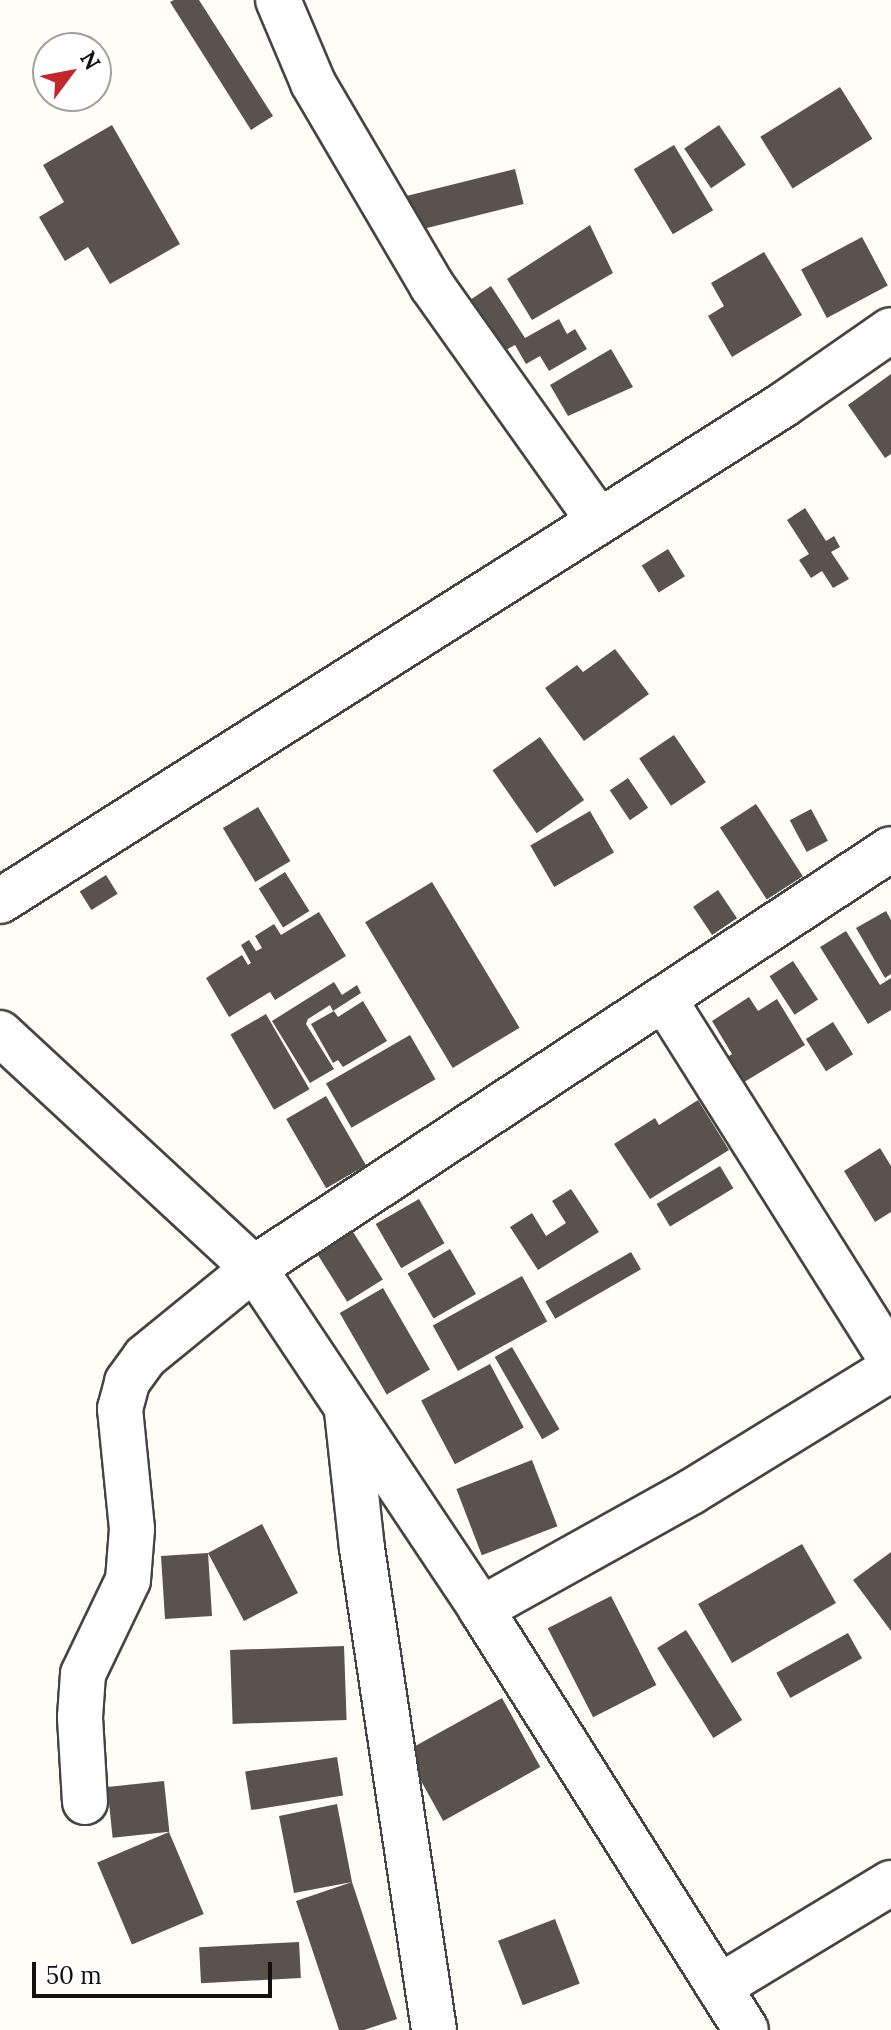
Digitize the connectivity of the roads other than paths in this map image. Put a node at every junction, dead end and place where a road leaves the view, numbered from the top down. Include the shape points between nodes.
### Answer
1 (278, 0) edge
2 (891, 330) edge
3 (599, 521) junction
4 (891, 849) edge
5 (0, 901) edge
6 (664, 999) junction
7 (0, 1033) edge
8 (254, 1268) junction
9 (891, 1359) edge
10 (891, 1369) edge
11 (347, 1405) junction
12 (481, 1609) junction
13 (85, 1802) dead end
14 (891, 1883) edge
15 (719, 1987) junction
16 (434, 2030) edge
17 (746, 2030) edge

1 - 3 street via 313,83 432,286
2 - 3 street
3 - 5 street
4 - 6 street
6 - 8 street
6 - 9 street
7 - 8 street
8 - 11 street
8 - 13 street via 145,1357 127,1382 120,1409 132,1529 128,1580 83,1674
10 - 12 street via 691,1492
11 - 12 street
11 - 16 street via 362,1548
12 - 15 street
14 - 15 street
15 - 17 street

